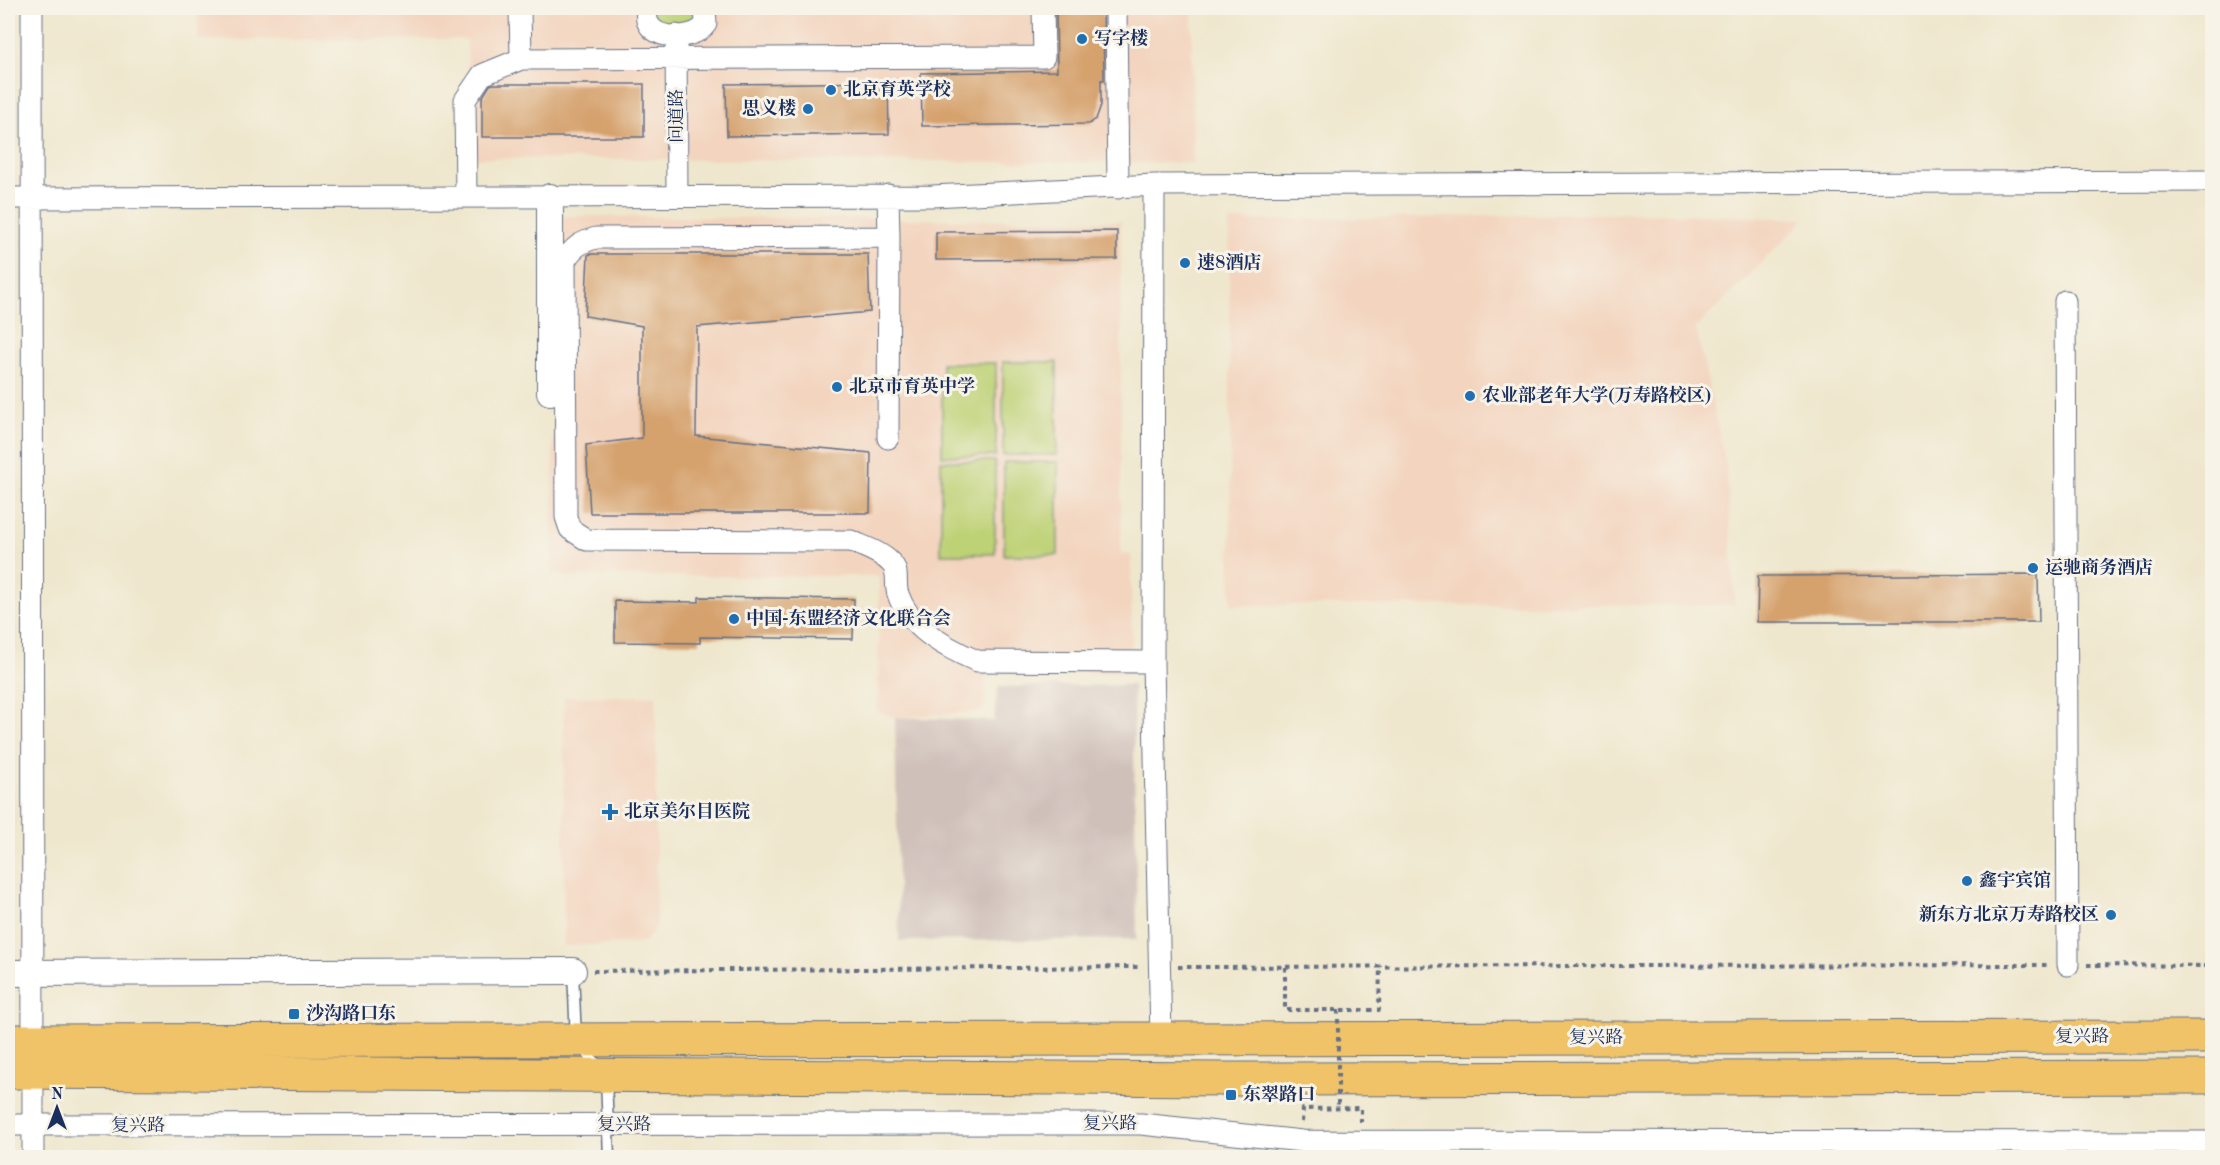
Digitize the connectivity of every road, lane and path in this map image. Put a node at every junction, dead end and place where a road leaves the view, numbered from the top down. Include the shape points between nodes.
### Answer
1 (32, 8) edge
2 (520, 8) edge
3 (648, 8) edge
4 (705, 8) edge
5 (1043, 8) edge
6 (1116, 8) edge
7 (676, 35) junction
8 (676, 58) junction
9 (521, 59) junction
10 (2212, 181) edge
11 (1154, 185) junction
12 (1118, 188) junction
13 (888, 195) junction
14 (677, 196) junction
15 (466, 197) junction
16 (550, 197) junction
17 (8, 198) edge
18 (32, 198) junction
19 (889, 237) junction
20 (2065, 301) dead end
21 (550, 392) dead end
22 (888, 438) dead end
23 (1153, 662) junction
24 (2068, 965) junction
25 (1380, 966) junction
26 (2212, 966) edge
27 (1161, 967) junction
28 (1285, 967) junction
29 (573, 971) junction
30 (20, 973) edge
31 (1338, 1010) junction
32 (2212, 1037) edge
33 (1161, 1038) junction
34 (576, 1039) junction
35 (20, 1056) edge
36 (606, 1076) junction
37 (2212, 1077) edge
38 (1303, 1108) dead end
39 (1338, 1108) junction
40 (1361, 1108) dead end
41 (8, 1125) edge
42 (608, 1125) junction
43 (33, 1126) junction
44 (2212, 1142) edge
45 (1766, 1149) edge
46 (33, 1158) edge
47 (609, 1158) edge

1 - 18 street
2 - 9 street
3 - 7 street via 646,20 650,28
4 - 7 street via 706,21 701,30
5 - 8 street via 1044,57
6 - 12 street
7 - 8 street, 问道路
8 - 9 street
8 - 14 street, 问道路
9 - 15 street via 482,75 465,100
10 - 11 street
11 - 12 street
11 - 23 street
12 - 13 street
13 - 14 street
13 - 19 street
14 - 16 street
15 - 16 street
15 - 18 street
16 - 21 street
17 - 18 street
18 - 30 street
19 - 22 street
19 - 23 street via 596,238 572,248 565,261 566,517 570,530 587,540 851,541 890,562 896,570 898,594 909,614 929,636 977,661
20 - 24 street
23 - 27 street
24 - 25 path
24 - 26 path
25 - 28 path
25 - 31 path via 1379,1010
27 - 28 path
27 - 29 path
27 - 33 street
28 - 31 path via 1285,1010
29 - 30 street
29 - 34 lane
30 - 35 street
31 - 39 path, bridge
32 - 33 highway, 复兴路
33 - 34 highway, 复兴路
34 - 35 highway, 复兴路
34 - 36 lane
35 - 36 highway
35 - 43 street
36 - 37 highway
36 - 42 lane
38 - 39 path
39 - 40 path
41 - 43 street, 复兴路
42 - 43 street, 复兴路
42 - 45 street, 复兴路 via 1141,1124 1302,1141
42 - 47 lane
43 - 46 street
44 - 45 street, 复兴路

